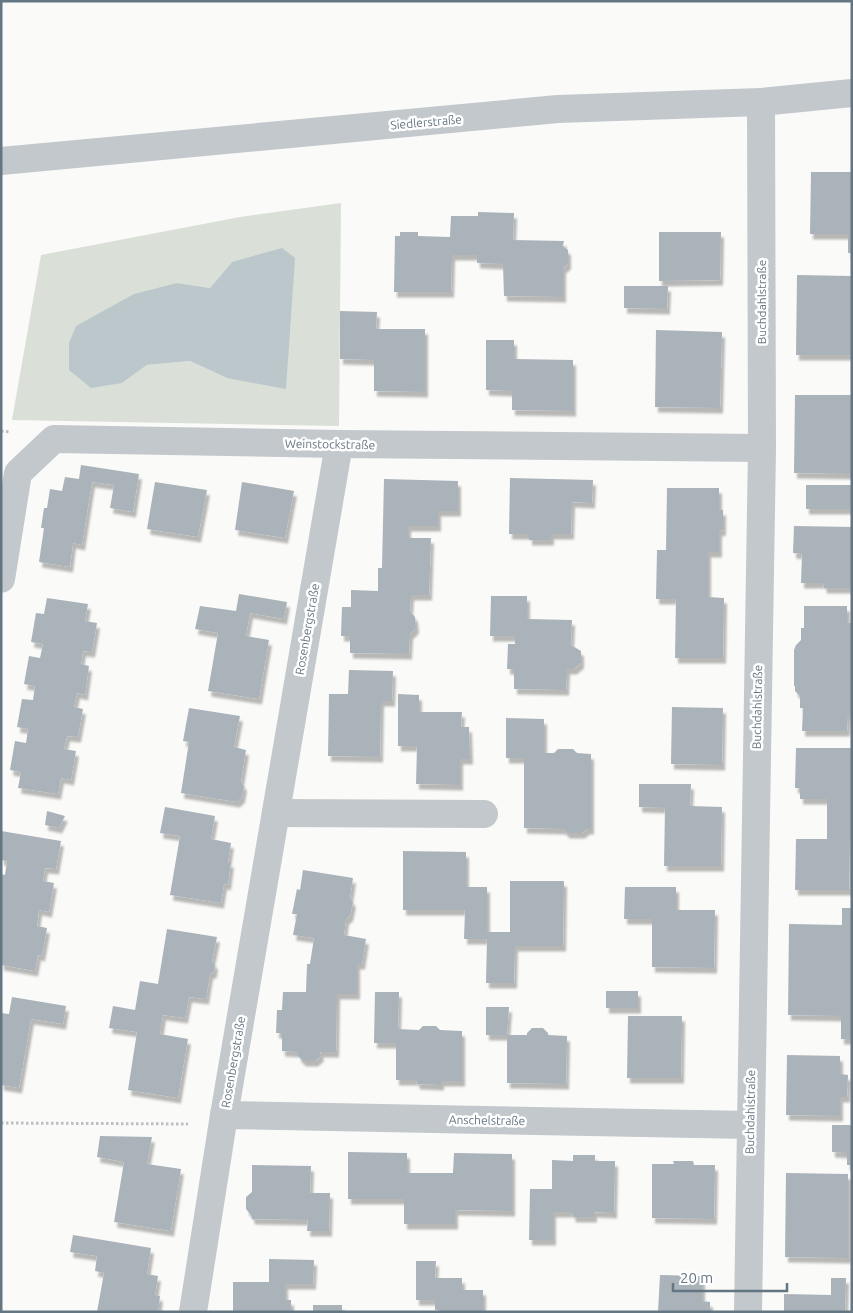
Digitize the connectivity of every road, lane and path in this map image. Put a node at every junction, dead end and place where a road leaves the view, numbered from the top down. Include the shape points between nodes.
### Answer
1 (852, 93) edge
2 (761, 102) junction
3 (1, 161) edge
4 (339, 444) junction
5 (762, 448) junction
6 (1, 579) edge
7 (276, 813) junction
8 (484, 814) dead end
9 (224, 1120) junction
10 (1, 1123) edge
11 (750, 1125) junction
12 (193, 1312) edge
13 (748, 1312) edge

1 - 2 street, Siedlerstraße
2 - 3 street, Siedlerstraße via 558,109
2 - 5 street, Buchdahlstraße
4 - 5 street, Weinstockstraße
4 - 6 street, Weinstockstraße via 54,439 18,472
4 - 7 street, Rosenbergstraße
5 - 11 street, Buchdahlstraße
7 - 8 street
7 - 9 street, Rosenbergstraße
9 - 10 path
9 - 11 street, Anschelstraße
9 - 12 street, Rosenbergstraße
11 - 13 street, Buchdahlstraße

